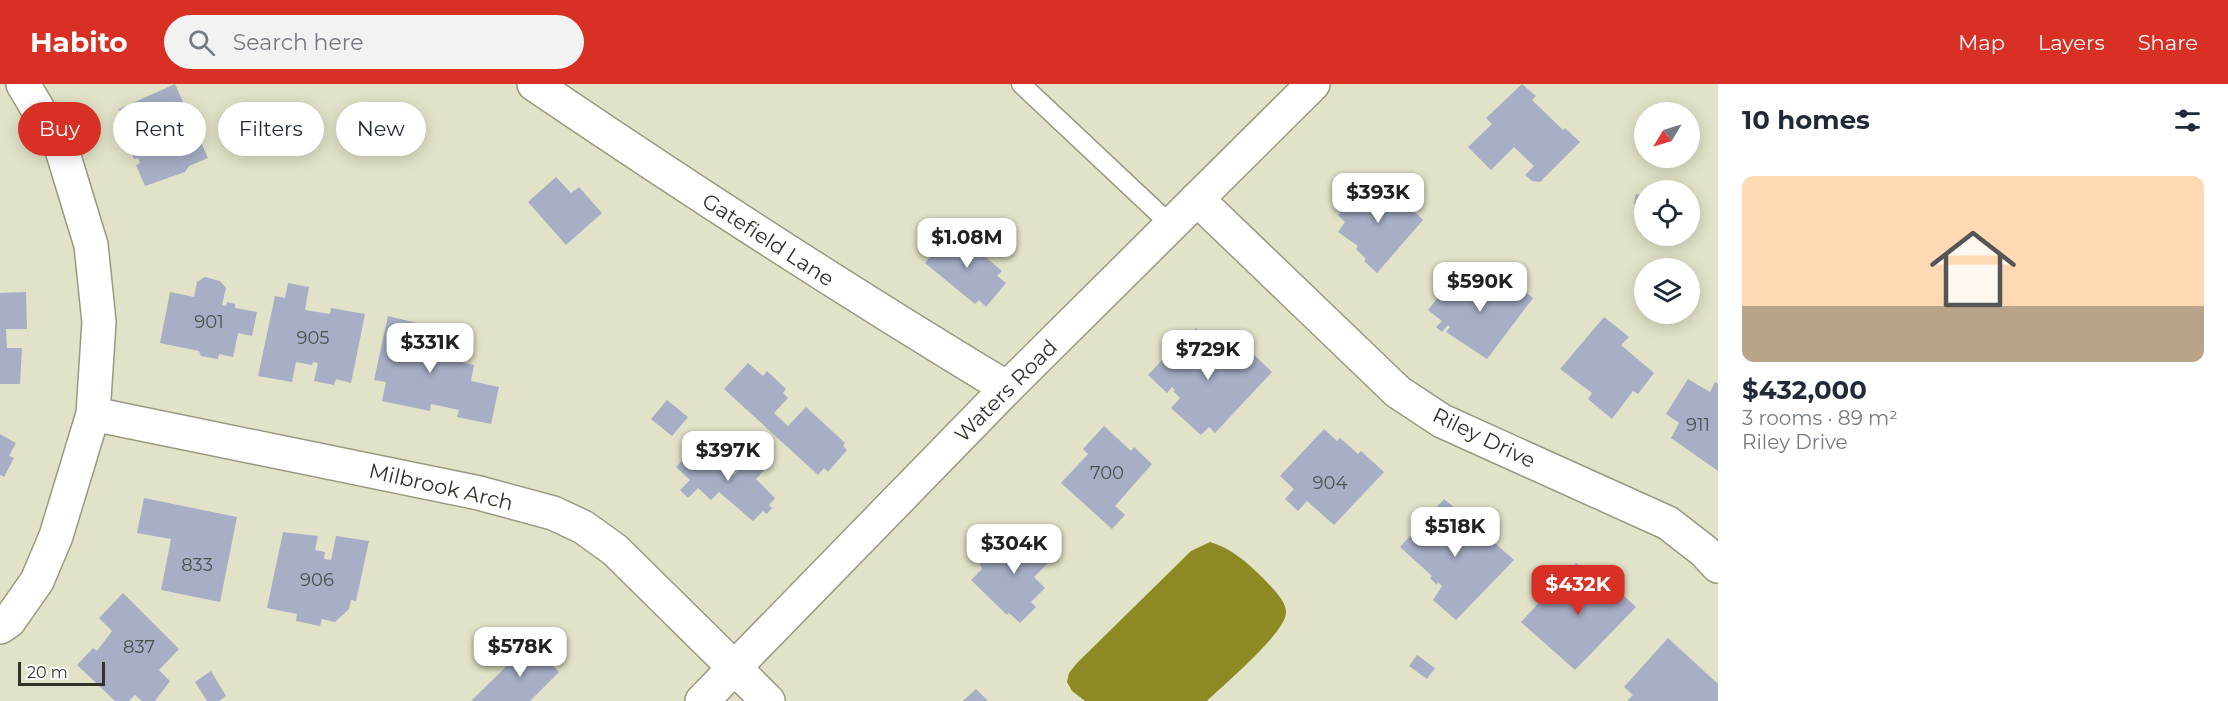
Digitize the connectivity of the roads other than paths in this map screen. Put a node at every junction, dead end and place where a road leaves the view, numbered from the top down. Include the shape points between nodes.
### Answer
1 (23, 84) edge
2 (534, 84) edge
3 (1021, 84) edge
4 (1313, 84) edge
5 (1197, 199) junction
6 (1171, 225) junction
7 (1007, 388) junction
8 (93, 414) junction
9 (1718, 566) edge
10 (0, 627) edge
11 (734, 668) junction
12 (702, 701) edge
13 (768, 701) edge

1 - 8 street via 62,150 92,245 99,322
2 - 7 street, Gatefield Lane via 722,211
3 - 6 lane
4 - 5 street, Waters Road
5 - 6 street, Waters Road
5 - 9 street, Riley Drive via 1398,392 1442,421 1668,523
6 - 7 street, Waters Road
7 - 11 street, Waters Road
8 - 10 street via 56,536 37,581 9,621
8 - 11 street, Milbrook Arch via 479,493 553,513 583,527 615,550
11 - 12 street, Waters Road
11 - 13 street, Milbrook Arch

